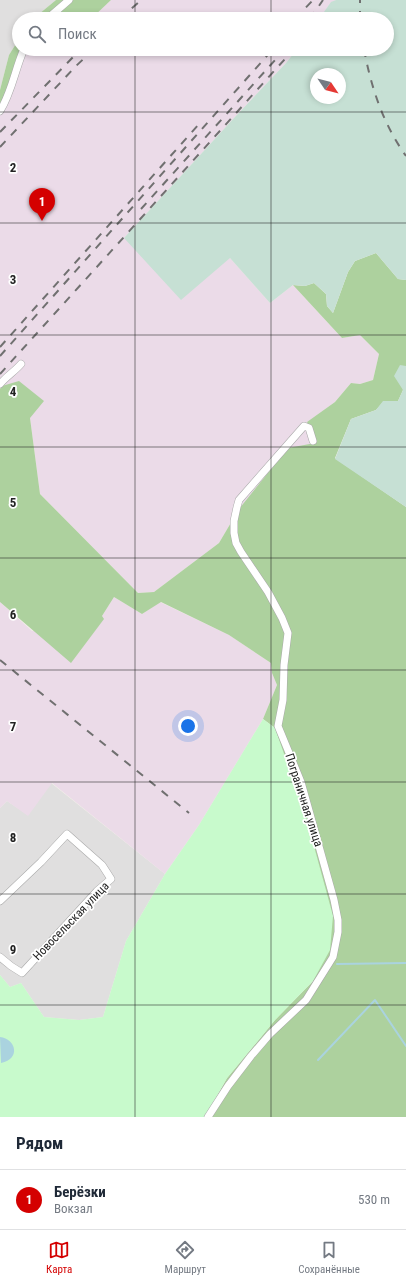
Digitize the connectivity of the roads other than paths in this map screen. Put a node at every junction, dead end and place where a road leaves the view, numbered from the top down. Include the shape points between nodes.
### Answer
1 (69, 0) edge
2 (55, 12) edge
3 (21, 56) edge
4 (0, 111) edge
5 (21, 364) dead end
6 (0, 384) edge
7 (312, 441) dead end
8 (0, 901) edge
9 (0, 957) edge
10 (208, 1117) edge

1 - 2 street
3 - 4 street via 6,102
5 - 6 street
7 - 10 street, Пограничная улица via 309,428 304,426 240,500 236,507 234,533 241,552 268,592 288,632 278,726 310,814 334,900 338,932 333,957 306,1000 251,1056
8 - 9 street, Новосельская улица via 67,834 102,865 111,879 97,890 22,973

